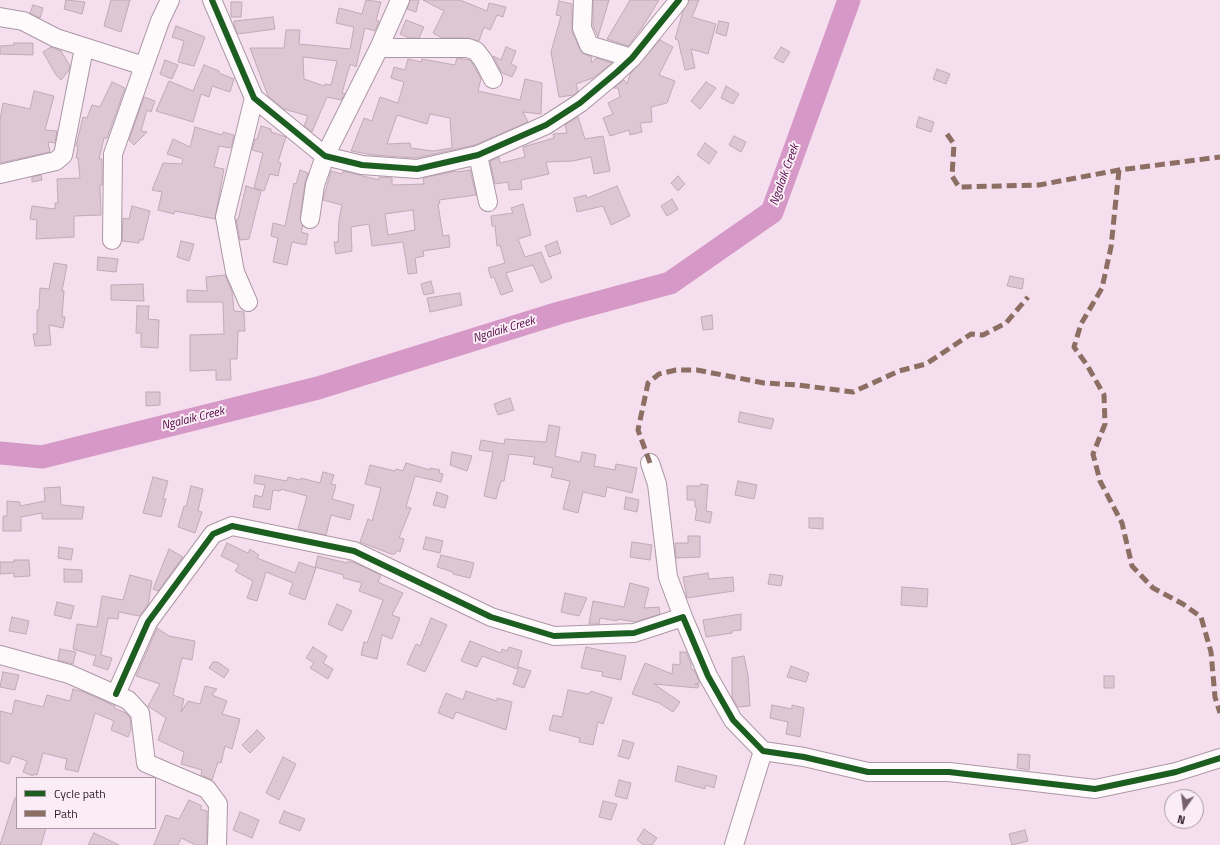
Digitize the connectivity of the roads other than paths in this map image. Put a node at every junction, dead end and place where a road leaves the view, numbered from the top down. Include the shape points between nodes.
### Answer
1 (170, 0) edge
2 (212, 0) edge
3 (400, 0) edge
4 (583, 0) edge
5 (679, 0) edge
6 (0, 17) edge
7 (84, 48) junction
8 (379, 48) junction
9 (632, 58) junction
10 (144, 66) junction
11 (493, 79) dead end
12 (254, 98) junction
13 (325, 156) junction
14 (478, 156) junction
15 (0, 174) edge
16 (488, 202) dead end
17 (310, 219) dead end
18 (112, 240) dead end
19 (248, 302) dead end
20 (650, 463) dead end
21 (683, 617) junction
22 (0, 655) edge
23 (116, 694) junction
24 (763, 751) junction
25 (1220, 758) edge
26 (217, 845) edge
27 (734, 845) edge

1 - 10 street
2 - 12 street
3 - 8 street
4 - 9 street via 582,28 589,45
5 - 9 street
6 - 7 street via 22,21 56,38
7 - 10 street
7 - 15 street via 63,155 56,161
8 - 11 street via 468,48 476,51 484,60
8 - 13 street
9 - 14 street via 580,103 546,125
10 - 18 street via 113,154
12 - 13 street
12 - 19 street via 224,217 236,272
13 - 14 street via 362,165 417,169
13 - 17 street via 315,185
14 - 16 street
20 - 21 street via 657,484 668,577
21 - 23 street via 634,633 554,636 491,617 354,552 232,526 212,534 148,622
21 - 24 street via 708,676 733,720
22 - 23 street via 69,674
23 - 26 street via 128,700 140,713 146,763 207,789 218,804
24 - 25 street via 804,757 868,772 949,772 1095,789 1176,772
24 - 27 street

